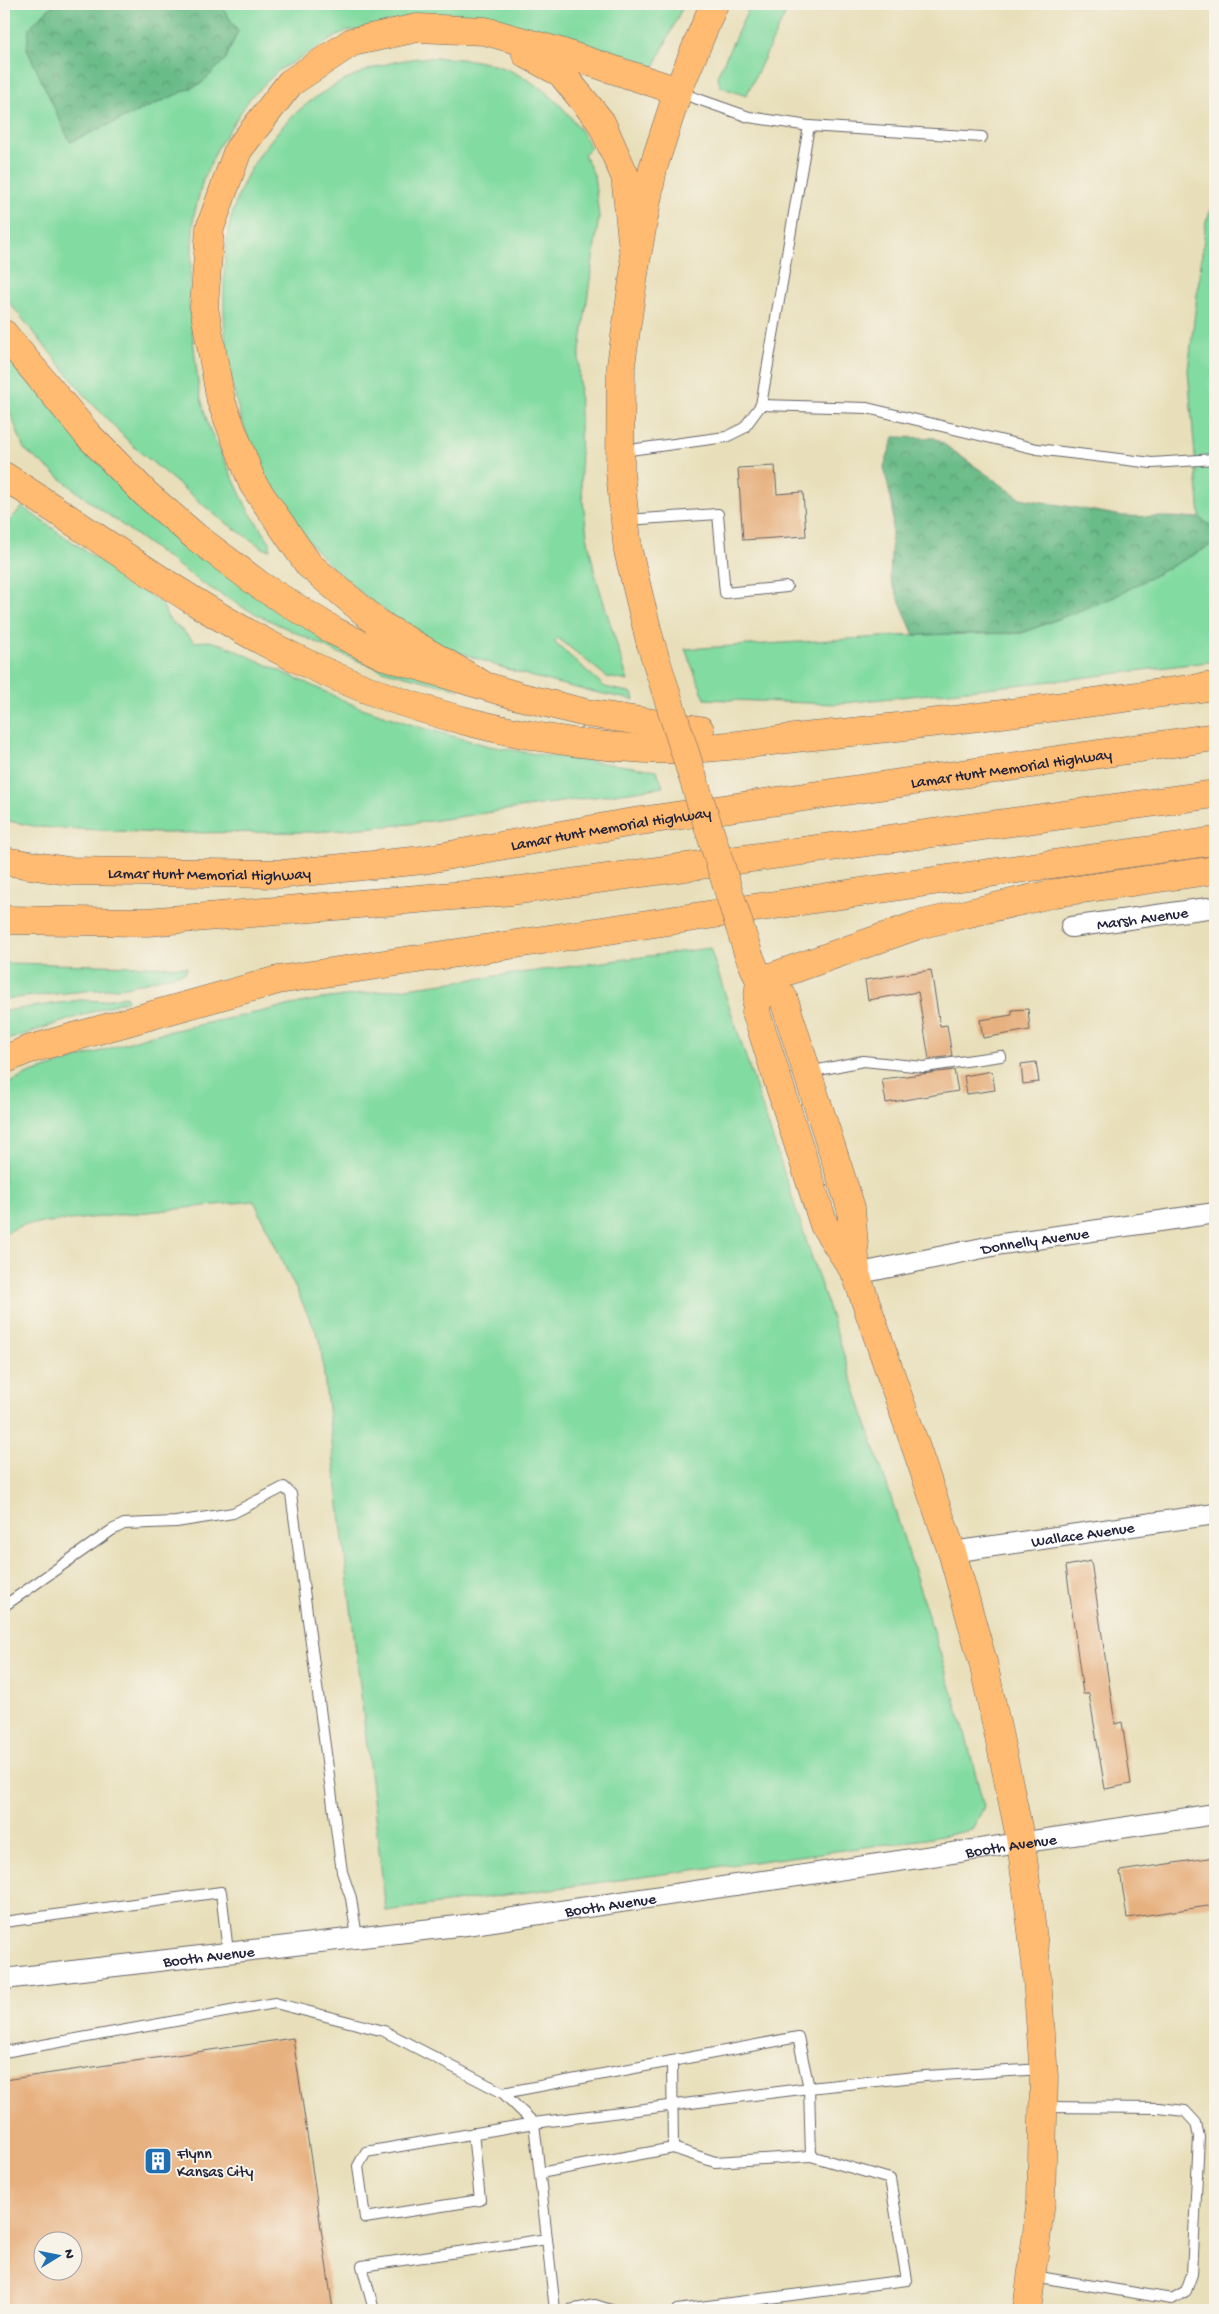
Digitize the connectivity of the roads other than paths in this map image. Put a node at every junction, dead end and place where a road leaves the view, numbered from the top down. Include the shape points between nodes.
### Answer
1 (714, 4) edge
2 (485, 31) junction
3 (678, 92) junction
4 (809, 126) junction
5 (982, 137) dead end
6 (635, 267) junction
7 (4, 334) edge
8 (761, 405) junction
9 (620, 451) junction
10 (1215, 460) edge
11 (4, 476) edge
12 (625, 520) junction
13 (787, 588) dead end
14 (480, 684) junction
15 (1215, 686) edge
16 (870, 731) junction
17 (1215, 737) edge
18 (1215, 794) edge
19 (1215, 841) edge
20 (4, 861) edge
21 (1215, 870) edge
22 (1215, 907) edge
23 (4, 920) edge
24 (1071, 927) dead end
25 (760, 981) junction
26 (1001, 1056) dead end
27 (4, 1060) edge
28 (808, 1072) junction
29 (1215, 1213) edge
30 (856, 1274) junction
31 (1215, 1514) edge
32 (952, 1552) junction
33 (4, 1606) edge
34 (1215, 1814) edge
35 (1021, 1842) junction
36 (4, 1922) edge
37 (357, 1938) junction
38 (228, 1952) junction
39 (4, 1979) edge
40 (4, 2052) edge
41 (672, 2061) junction
42 (1044, 2069) junction
43 (809, 2088) junction
44 (503, 2093) junction
45 (673, 2106) junction
46 (1044, 2106) junction
47 (534, 2123) junction
48 (473, 2133) junction
49 (673, 2148) junction
50 (811, 2156) junction
51 (540, 2173) junction
52 (547, 2239) junction
53 (1032, 2276) junction
54 (374, 2310) edge
55 (555, 2310) edge
56 (570, 2310) edge
57 (611, 2310) edge
58 (678, 2310) edge
59 (1027, 2310) edge

1 - 3 main road
2 - 3 main road via 557,51
2 - 6 main road via 561,73 601,122 625,176
2 - 14 main road via 417,28 352,42 290,82 238,150 210,228 204,307 221,401 252,484 309,565 379,624
3 - 4 lane via 749,117
3 - 6 main road via 653,168
4 - 5 lane
4 - 8 lane
6 - 9 main road via 621,365
7 - 14 main road via 88,435 146,494 261,586 334,631 382,655
8 - 9 lane via 744,428 726,437
8 - 10 lane via 867,408 1037,449 1142,462
9 - 12 main road
11 - 16 main road via 147,571 303,662 364,688 435,712 514,732 648,749 716,746
12 - 13 lane via 718,514 725,593
12 - 25 main road, bridge via 628,551 650,641 748,953
14 - 16 main road via 586,713 709,732
15 - 16 main road
17 - 20 main road, Lamar Hunt Memorial Highway via 626,823 423,860 282,874 68,871
18 - 23 main road via 512,891 147,922
19 - 27 main road via 278,980 26,1050
21 - 25 main road via 1054,893 927,923
22 - 24 street, Marsh Avenue
25 - 28 main road via 783,996
25 - 30 main road via 756,1012 818,1207 824,1225
26 - 28 lane via 924,1067 863,1061
28 - 30 main road via 851,1208
29 - 30 street, Donnelly Avenue via 1002,1244
30 - 32 main road
31 - 32 street, Wallace Avenue
32 - 35 main road via 983,1662
33 - 37 lane via 124,1524 176,1522 233,1513 284,1487 291,1494 342,1872 352,1898
34 - 35 street, Booth Avenue
35 - 37 street, Booth Avenue
35 - 42 main road via 1036,1963
36 - 38 lane via 221,1892
37 - 38 street, Booth Avenue
38 - 39 street, Booth Avenue
40 - 44 lane via 275,2003 384,2031
41 - 43 lane via 798,2037
41 - 44 lane
41 - 45 lane
42 - 43 lane via 925,2076
42 - 46 main road
43 - 45 lane
43 - 50 lane
44 - 47 lane
45 - 47 lane
45 - 49 lane
46 - 53 main road via 1041,2201
46 - 53 lane via 1159,2108 1185,2111 1196,2123 1199,2137 1192,2274 1186,2291 1172,2299
47 - 48 lane
47 - 51 lane
48 - 48 lane via 480,2200 366,2218 358,2166 366,2152
49 - 50 lane via 715,2162
49 - 51 lane
50 - 58 lane via 890,2179 906,2280
51 - 52 lane
52 - 54 lane via 362,2266
52 - 55 lane
53 - 59 main road
56 - 57 lane via 595,2305

